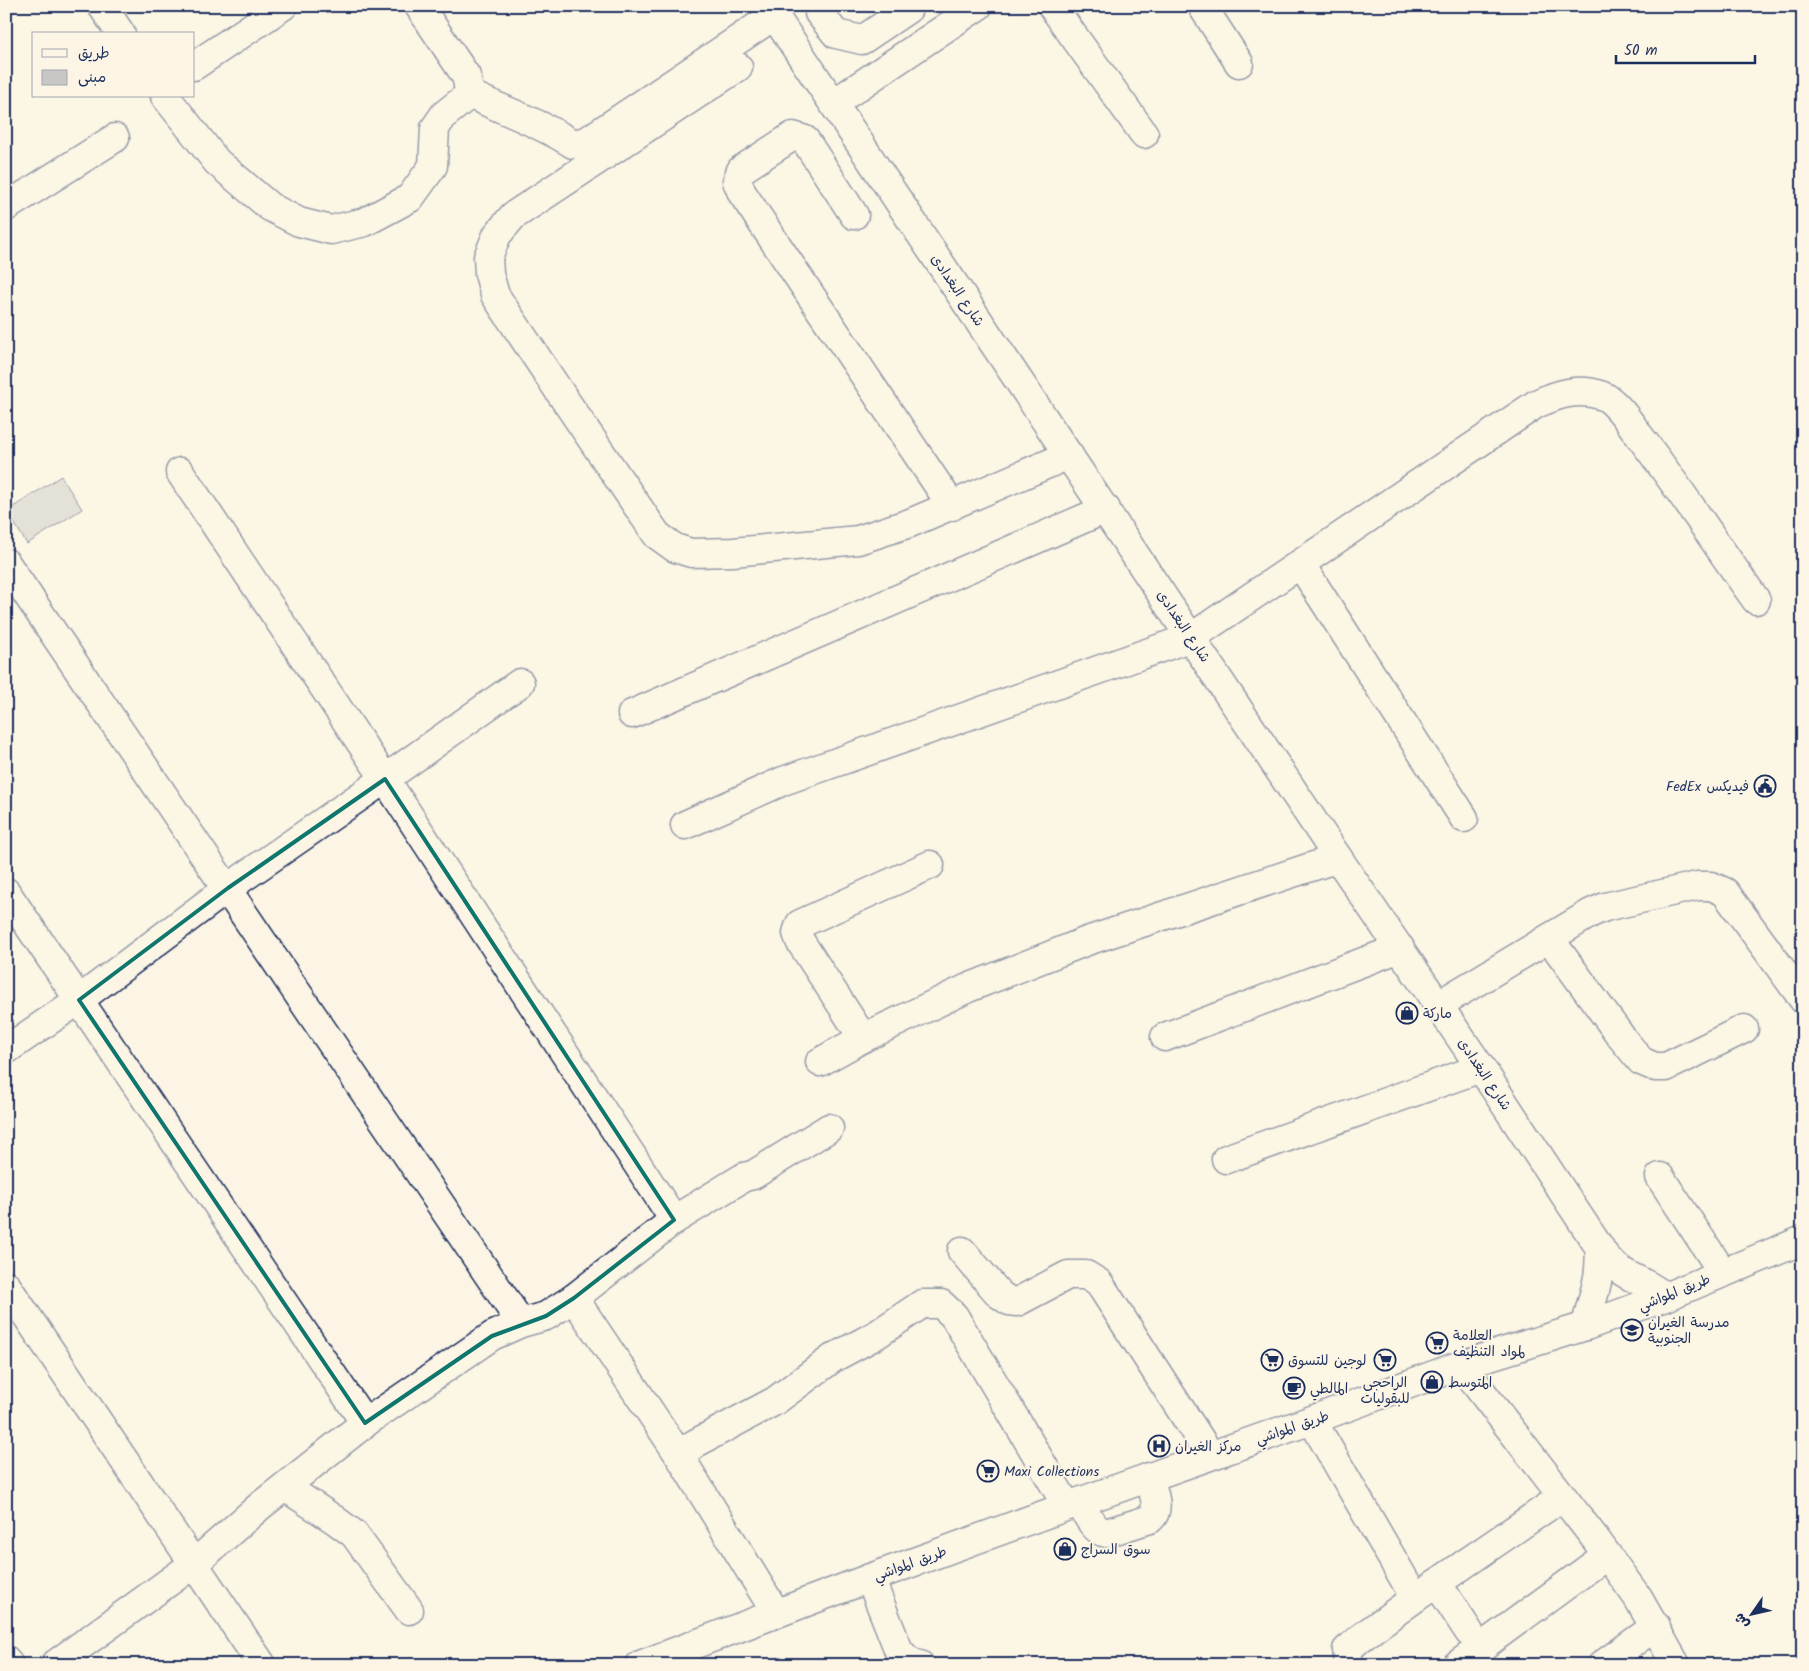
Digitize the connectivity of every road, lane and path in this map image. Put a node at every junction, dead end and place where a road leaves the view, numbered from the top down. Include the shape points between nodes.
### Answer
1 (102, 6) edge
2 (283, 6) edge
3 (419, 6) edge
4 (909, 6) edge
5 (978, 6) edge
6 (1052, 6) edge
7 (1202, 6) edge
8 (824, 10) edge
9 (777, 19) edge
10 (120, 32) edge
11 (1239, 63) dead end
12 (195, 65) edge
13 (738, 67) dead end
14 (470, 94) junction
15 (167, 98) edge
16 (834, 104) junction
17 (1144, 134) dead end
18 (115, 138) dead end
19 (6, 207) edge
20 (854, 214) dead end
21 (1069, 455) junction
22 (180, 472) dead end
23 (952, 506) junction
24 (1106, 510) junction
25 (6, 563) edge
26 (1301, 565) junction
27 (1756, 600) dead end
28 (1192, 637) junction
29 (520, 683) dead end
30 (632, 714) dead end
31 (385, 779) junction
32 (1464, 818) dead end
33 (685, 825) dead end
34 (1338, 858) junction
35 (930, 865) dead end
36 (228, 888) junction
37 (6, 892) edge
38 (1549, 938) junction
39 (1400, 948) junction
40 (1803, 999) edge
41 (79, 1000) junction
42 (1438, 1004) junction
43 (1744, 1029) dead end
44 (1165, 1037) dead end
45 (863, 1038) junction
46 (6, 1050) edge
47 (820, 1062) dead end
48 (1481, 1068) junction
49 (829, 1128) dead end
50 (1226, 1159) dead end
51 (1660, 1177) dead end
52 (674, 1220) junction
53 (1803, 1240) edge
54 (1598, 1246) junction
55 (962, 1251) dead end
56 (1723, 1273) junction
57 (6, 1285) edge
58 (1665, 1297) junction
59 (574, 1298) junction
60 (520, 1323) junction
61 (1586, 1326) junction
62 (1461, 1365) junction
63 (1312, 1420) junction
64 (365, 1423) junction
65 (679, 1455) junction
66 (1210, 1455) junction
67 (1149, 1477) junction
68 (285, 1487) junction
69 (1073, 1504) junction
70 (1549, 1506) dead end
71 (1607, 1556) junction
72 (195, 1564) junction
73 (870, 1578) junction
74 (1426, 1591) junction
75 (409, 1610) dead end
76 (776, 1613) junction
77 (1656, 1626) junction
78 (1469, 1632) dead end
79 (6, 1660) edge
80 (9, 1665) edge
81 (54, 1665) edge
82 (262, 1665) edge
83 (640, 1665) edge
84 (920, 1665) edge
85 (1349, 1665) edge
86 (1457, 1665) edge
87 (1602, 1665) edge
88 (1676, 1665) edge

1 - 10 street
2 - 12 street
3 - 14 street via 466,76
4 - 8 street via 862,40 836,34
5 - 16 street
6 - 17 street
7 - 11 street
8 - 9 street
9 - 14 street via 587,141 573,144 532,121
9 - 16 street, شارع البغدادى
13 - 23 street via 513,216 497,235 488,257 495,295 657,534 675,548 691,552 733,552 858,540
14 - 15 street via 444,115 435,128 433,166 410,198 365,222 331,230 299,222 270,206 217,162
16 - 21 street, شارع البغدادى
18 - 19 street
20 - 23 street via 805,140 793,136 741,170 737,181
21 - 23 street
21 - 24 street, شارع البغدادى
22 - 31 street
24 - 28 street, شارع البغدادى
24 - 30 street
25 - 36 street
26 - 27 street via 1536,404 1572,391 1588,392 1605,396 1619,410
26 - 28 street
26 - 32 street
28 - 33 street via 783,781
28 - 34 street, شارع البغدادى
29 - 31 street
31 - 36 street
31 - 52 street
34 - 39 street, شارع البغدادى
34 - 45 street via 1087,941 968,988
35 - 45 street via 800,924 797,933 800,941
36 - 41 street
36 - 60 street
37 - 41 street
38 - 40 street via 1605,907 1697,886 1711,886 1725,892
38 - 42 street
38 - 43 street via 1642,1061 1666,1066
39 - 42 street, شارع البغدادى
39 - 44 street
41 - 46 street
41 - 64 street
42 - 48 street, شارع البغدادى
45 - 47 street
48 - 50 street
48 - 54 street, شارع البغدادى
49 - 52 street
51 - 56 street
52 - 59 street
53 - 56 street, طريق المواشي
54 - 58 street, شارع البغدادى via 1620,1271 1650,1285
54 - 61 street, شارع البغدادى via 1600,1270
55 - 66 street via 1009,1301 1017,1302 1068,1275 1086,1275 1099,1283
56 - 58 street, طريق المواشي
57 - 72 street
58 - 61 street, طريق المواشي
59 - 60 street via 546,1316
59 - 65 street
60 - 64 street via 492,1336
61 - 62 street, طريق المواشي
62 - 63 street, طريق المواشي
62 - 71 street
63 - 66 street, طريق المواشي
63 - 74 street
64 - 68 street
65 - 69 street via 775,1402 833,1358 876,1335 922,1304 941,1304 954,1316
65 - 76 street
66 - 67 street, طريق المواشي
67 - 69 street, طريق المواشي
67 - 69 street via 1157,1509 1150,1519 1106,1533 1097,1529
68 - 72 street
68 - 75 street via 354,1534
69 - 73 street, طريق المواشي
70 - 74 street
71 - 77 street
71 - 86 street
72 - 81 street
72 - 82 street
73 - 76 street, طريق المواشي
73 - 84 street via 899,1651 906,1659
74 - 78 street
74 - 85 street via 1347,1650
76 - 83 street, طريق المواشي
77 - 87 street
77 - 88 street
79 - 80 street

